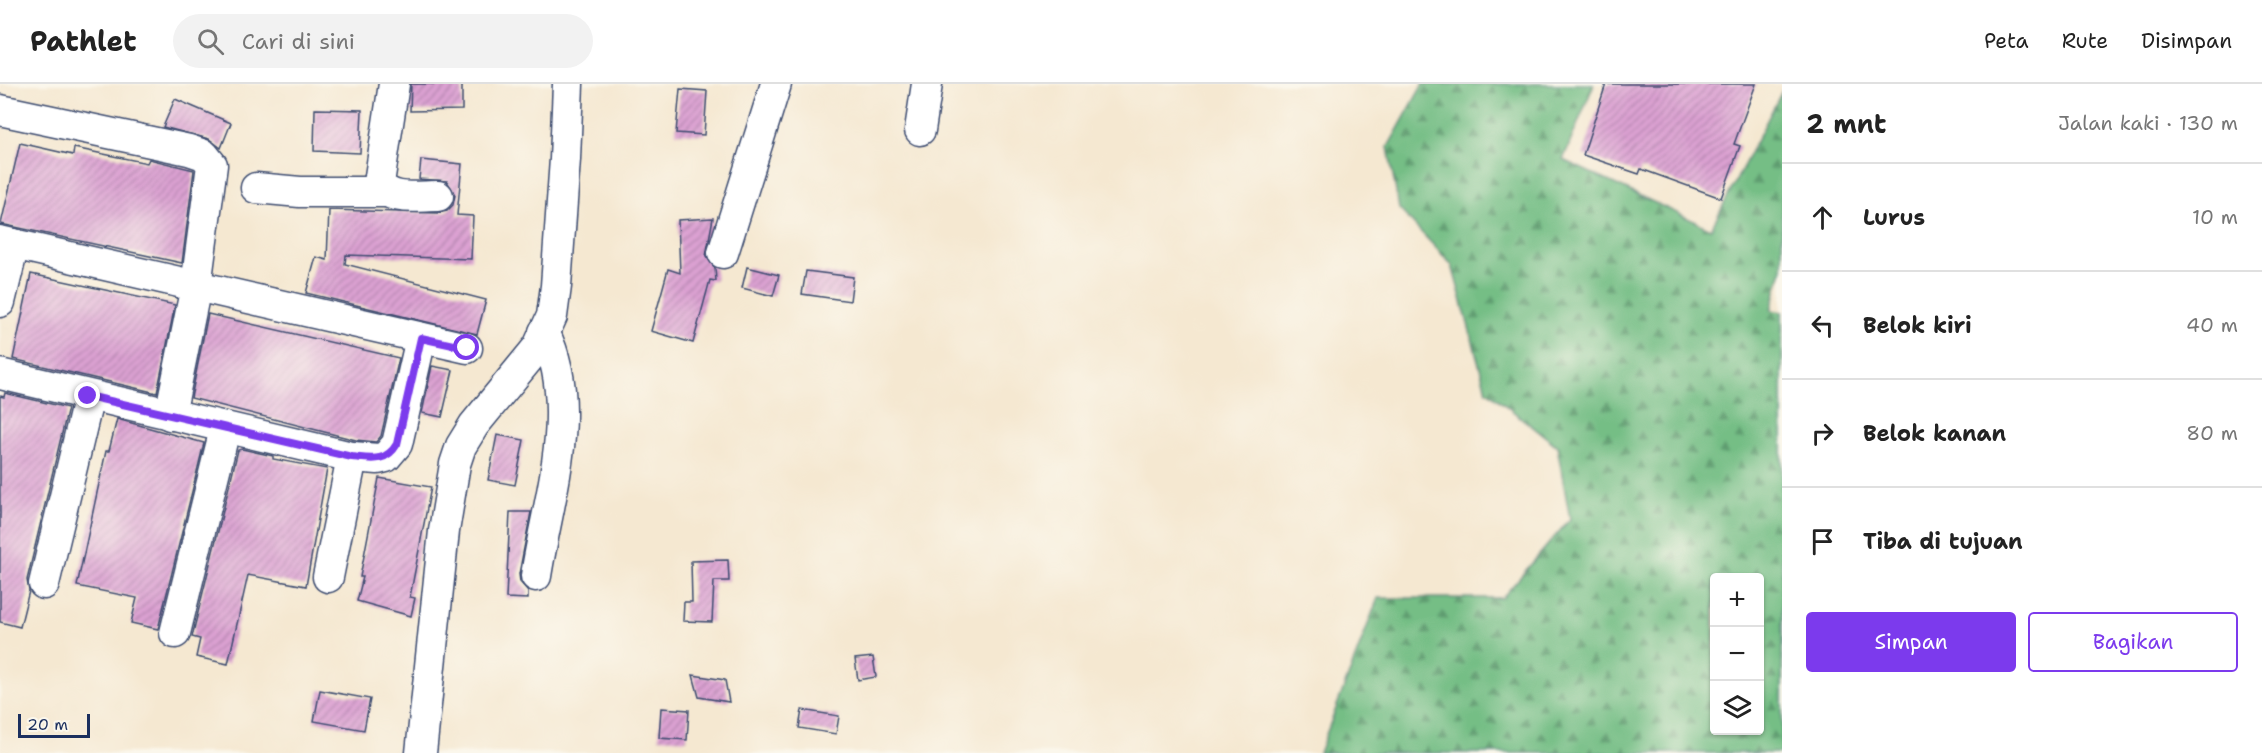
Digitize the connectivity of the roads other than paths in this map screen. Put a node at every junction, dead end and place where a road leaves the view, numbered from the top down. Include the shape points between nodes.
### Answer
1 (6, 84) edge
2 (394, 84) edge
3 (568, 84) edge
4 (776, 84) edge
5 (927, 84) edge
6 (0, 108) edge
7 (920, 130) dead end
8 (256, 188) dead end
9 (384, 192) junction
10 (438, 196) dead end
11 (7, 242) edge
12 (723, 253) dead end
13 (196, 286) junction
14 (0, 302) edge
15 (544, 332) junction
16 (421, 338) junction
17 (467, 348) dead end
18 (0, 374) edge
19 (88, 396) junction
20 (170, 415) junction
21 (225, 429) junction
22 (352, 457) junction
23 (536, 576) dead end
24 (328, 577) dead end
25 (44, 584) dead end
26 (176, 633) dead end
27 (421, 753) edge

1 - 6 street
2 - 9 street via 378,175
3 - 15 street via 556,286 552,316
4 - 12 street
5 - 7 street
6 - 13 street via 204,155 213,174
8 - 9 street
9 - 10 street via 394,196
11 - 13 street
11 - 14 street
13 - 16 street
13 - 20 street
15 - 23 street via 556,354 562,402
15 - 27 street via 538,347 460,446 444,531
16 - 17 street
16 - 22 street via 393,451 378,459
18 - 19 street
19 - 20 street
19 - 25 street
20 - 21 street
21 - 22 street
21 - 26 street
22 - 24 street

